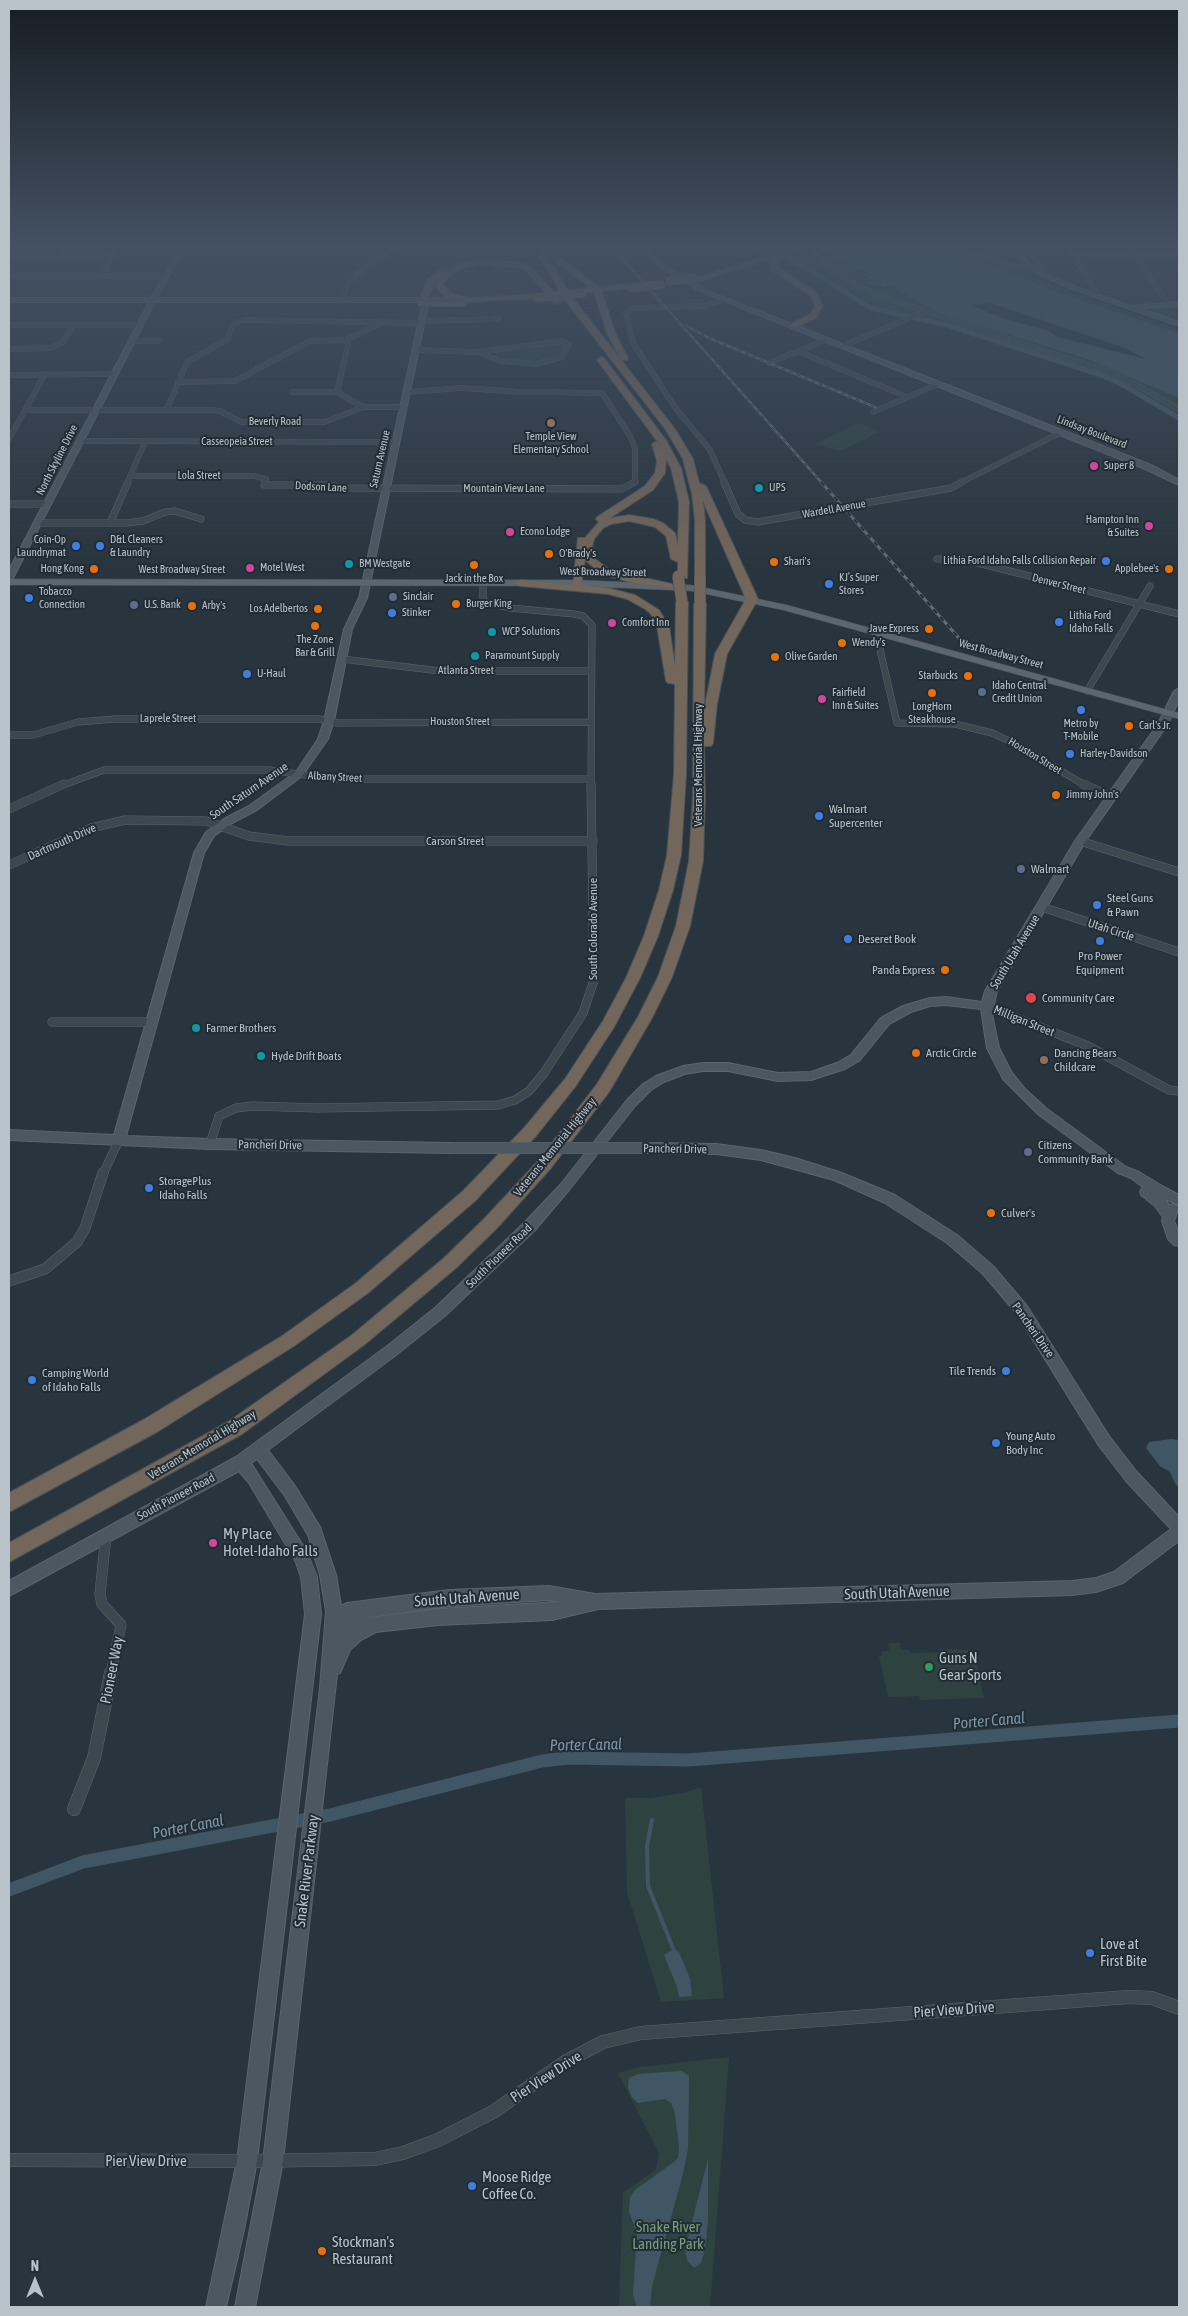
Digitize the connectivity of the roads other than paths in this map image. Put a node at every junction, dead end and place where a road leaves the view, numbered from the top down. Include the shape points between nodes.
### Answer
1 (123, 356) edge
2 (198, 356) edge
3 (282, 356) edge
4 (345, 356) edge
5 (415, 356) edge
6 (488, 356) edge
7 (562, 356) edge
8 (599, 356) edge
9 (613, 356) edge
10 (623, 356) edge
11 (642, 356) edge
12 (786, 356) edge
13 (810, 356) edge
14 (867, 356) edge
15 (1061, 356) edge
16 (769, 363) dead end
17 (45, 374) junction
18 (114, 374) junction
19 (9, 375) edge
20 (178, 382) junction
21 (938, 384) junction
22 (293, 392) dead end
23 (337, 392) junction
24 (408, 392) junction
25 (602, 393) joint
26 (907, 397) junction
27 (636, 405) junction
28 (363, 407) junction
29 (405, 407) junction
30 (167, 409) junction
31 (1179, 409) edge
32 (25, 410) junction
33 (96, 410) junction
34 (873, 412) dead end
35 (670, 429) junction
36 (1062, 432) junction
37 (9, 440) edge
38 (80, 441) junction
39 (146, 442) junction
40 (395, 442) junction
41 (688, 459) junction
42 (132, 476) junction
43 (266, 479) joint
44 (1179, 483) edge
45 (385, 489) junction
46 (622, 489) joint
47 (9, 504) edge
48 (47, 504) junction
49 (201, 519) dead end
50 (37, 523) junction
51 (110, 523) junction
52 (937, 559) dead end
53 (681, 576) junction
54 (9, 580) edge
55 (366, 583) junction
56 (483, 583) junction
57 (520, 583) junction
58 (577, 583) junction
59 (668, 586) junction
60 (1150, 586) dead end
61 (752, 600) junction
62 (682, 602) joint
63 (1140, 604) junction
64 (1179, 614) edge
65 (884, 635) junction
66 (342, 659) junction
67 (591, 671) junction
68 (1087, 691) junction
69 (1179, 691) edge
70 (1174, 715) edge
71 (329, 721) junction
72 (590, 722) junction
73 (9, 735) edge
74 (299, 774) junction
75 (680, 774) junction
76 (81, 777) joint
77 (591, 779) junction
78 (1110, 796) junction
79 (699, 798) junction
80 (9, 809) edge
81 (206, 820) joint
82 (222, 826) junction
83 (593, 841) junction
84 (1080, 841) junction
85 (9, 865) edge
86 (1179, 872) edge
87 (1042, 907) junction
88 (1179, 952) edge
89 (986, 1006) junction
90 (52, 1022) dead end
91 (153, 1022) junction
92 (1179, 1091) edge
93 (9, 1135) edge
94 (118, 1140) junction
95 (210, 1144) junction
96 (1122, 1170) junction
97 (1179, 1200) edge
98 (1174, 1210) edge
99 (1179, 1241) edge
100 (9, 1280) edge
101 (259, 1450) junction
102 (241, 1462) junction
103 (9, 1503) edge
104 (1179, 1527) edge
105 (1179, 1532) edge
106 (106, 1535) junction
107 (9, 1553) edge
108 (9, 1589) edge
109 (598, 1601) junction
110 (336, 1621) junction
111 (312, 1623) junction
112 (390, 1623) junction
113 (328, 1688) junction
114 (74, 1808) dead end
115 (1179, 2008) edge
116 (9, 2160) edge
117 (273, 2160) junction
118 (247, 2161) junction
119 (216, 2307) edge
120 (245, 2307) edge

1 - 18 street, North Skyline Drive
2 - 20 street via 187,362
3 - 20 street via 235,381
4 - 23 street
5 - 24 street, Saturn Avenue
6 - 7 street via 501,361 537,364
8 - 27 highway
9 - 35 highway, Veterans Memorial Highway
10 - 35 highway
11 - 36 street, Wardell Avenue via 710,450 738,514 751,522 950,488
12 - 16 street
13 - 26 street
14 - 21 street, Lindsay Boulevard
15 - 31 street via 1104,370
17 - 18 street
17 - 19 street
17 - 32 street
18 - 33 street, North Skyline Drive
20 - 30 street
21 - 26 street
21 - 36 street, Lindsay Boulevard
22 - 23 street
23 - 28 street
24 - 25 street via 461,388
24 - 29 street, Saturn Avenue
25 - 46 street via 635,448 635,482
26 - 34 street
27 - 53 highway via 661,440 678,476 684,502
27 - 58 highway via 661,454 660,473 649,488 586,532 581,543
28 - 29 street, Beverly Road
28 - 30 street, Beverly Road via 324,422 241,422 220,411
29 - 40 street, Saturn Avenue
30 - 33 street, Beverly Road
32 - 33 street, Beverly Road
32 - 37 street
33 - 38 street, North Skyline Drive
35 - 41 highway, Veterans Memorial Highway
36 - 44 street, Lindsay Boulevard via 1148,466
38 - 39 street, Casseopeia Street
38 - 48 street, North Skyline Drive
39 - 40 street, Casseopeia Street
39 - 42 street
40 - 45 street, Saturn Avenue
41 - 61 highway
41 - 79 highway, Veterans Memorial Highway, bridge via 700,520
42 - 43 street, Lola Street via 254,476
42 - 51 street
43 - 45 street, Dodson Lane via 264,485
45 - 46 street, Mountain View Lane
45 - 55 street, Saturn Avenue
47 - 48 street
48 - 50 street, North Skyline Drive
49 - 51 street via 175,510 142,521
50 - 51 street
50 - 54 street, North Skyline Drive
52 - 63 street, Denver Street via 962,560
53 - 59 highway via 671,535 659,525 639,519 618,519 599,526 593,532 587,547 590,560 596,566 619,577
53 - 62 highway, bridge
54 - 55 main road, West Broadway Street
55 - 56 main road, West Broadway Street
55 - 66 street, South Saturn Avenue via 363,598 348,629
56 - 57 main road, West Broadway Street
56 - 67 street, South Colorado Avenue via 482,596 488,604 574,614 588,620 592,625
57 - 58 main road, West Broadway Street
57 - 75 highway via 620,594 655,612 663,626 669,655
58 - 59 main road, West Broadway Street
59 - 61 main road, West Broadway Street
60 - 63 street
61 - 65 main road, West Broadway Street
61 - 79 highway via 729,637 718,666
62 - 75 highway, Veterans Memorial Highway
63 - 64 street, Denver Street
63 - 68 street
65 - 68 main road, West Broadway Street
65 - 78 street, Houston Street via 881,654 897,723 955,724 992,733 1018,744 1082,784
66 - 67 street, Atlanta Street via 440,671
66 - 71 street, South Saturn Avenue
67 - 72 street, South Colorado Avenue
68 - 70 main road, West Broadway Street
69 - 70 street, South Utah Avenue
70 - 78 street, South Utah Avenue
71 - 72 street, Houston Street
71 - 73 street, Laprele Street via 90,720 43,733
71 - 74 street, South Saturn Avenue via 323,739
72 - 77 street, South Colorado Avenue
74 - 76 street, Albany Street via 268,770 104,770
74 - 77 street, Albany Street via 333,779
74 - 82 street, South Saturn Avenue
75 - 103 highway, Veterans Memorial Highway via 674,855 666,890 634,978 570,1083 530,1132 469,1196 348,1299 288,1341 150,1426
76 - 80 street
77 - 83 street, South Colorado Avenue
78 - 84 street, South Utah Avenue
79 - 107 highway, Veterans Memorial Highway via 696,861 683,926 665,977 645,1018 603,1088 545,1164 450,1264 358,1340 243,1423
81 - 82 street, Carson Street
81 - 85 street, Dartmouth Drive via 107,823
82 - 83 street, Carson Street via 249,836 318,841
82 - 91 street, South Saturn Avenue via 210,834 199,853
83 - 95 street, South Colorado Avenue via 594,980 590,996 583,1013 529,1091 516,1100 498,1105 236,1108 219,1116
84 - 86 street
84 - 87 street, South Utah Avenue
87 - 88 street, Utah Circle
87 - 89 street, South Utah Avenue via 991,991
89 - 92 street, Milligan Street via 1088,1046 1169,1090
89 - 96 street, South Utah Avenue via 993,1048 1008,1076 1043,1112
89 - 101 street, South Pioneer Road via 946,1001 907,1009 884,1021 855,1058 811,1076 778,1077 728,1067 703,1067 660,1079 631,1103 530,1226 461,1293 391,1351
90 - 91 street
91 - 94 street, South Saturn Avenue
93 - 94 street, Pancheri Drive
94 - 95 street, Pancheri Drive
94 - 100 street via 77,1242 45,1269
95 - 104 street, Pancheri Drive, bridge via 716,1149 761,1155 838,1176 890,1199 952,1239 988,1270 1022,1310 1130,1476
96 - 97 street, South Utah Avenue via 1135,1174 1157,1190
96 - 98 street, South Utah Avenue via 1128,1179
98 - 99 street, South Utah Avenue via 1169,1228
101 - 102 street, South Pioneer Road
101 - 110 street, Snake River Parkway via 315,1532 328,1575
102 - 106 street, South Pioneer Road
102 - 111 street, Snake River Parkway via 302,1557 312,1592
105 - 109 street, South Utah Avenue via 1131,1570 1096,1585
106 - 108 street, South Pioneer Road
106 - 114 street, Pioneer Way via 100,1594 102,1604 121,1625 94,1758
109 - 110 street, South Utah Avenue via 549,1593 449,1598 347,1611
109 - 112 street, South Utah Avenue via 552,1612 438,1617
110 - 111 street, South Utah Avenue
110 - 112 street, South Utah Avenue via 347,1628
110 - 113 street, Snake River Parkway
111 - 118 street, Snake River Parkway
112 - 113 street via 356,1634 344,1644 338,1653
113 - 117 street, Snake River Parkway
115 - 117 street, Pier View Drive via 1152,1998 1129,1998 641,2033 604,2042 588,2050 565,2062 493,2112 403,2154 375,2159
116 - 118 street, Pier View Drive
117 - 118 street, Pier View Drive
117 - 120 street, Snake River Parkway
118 - 119 street, Snake River Parkway

